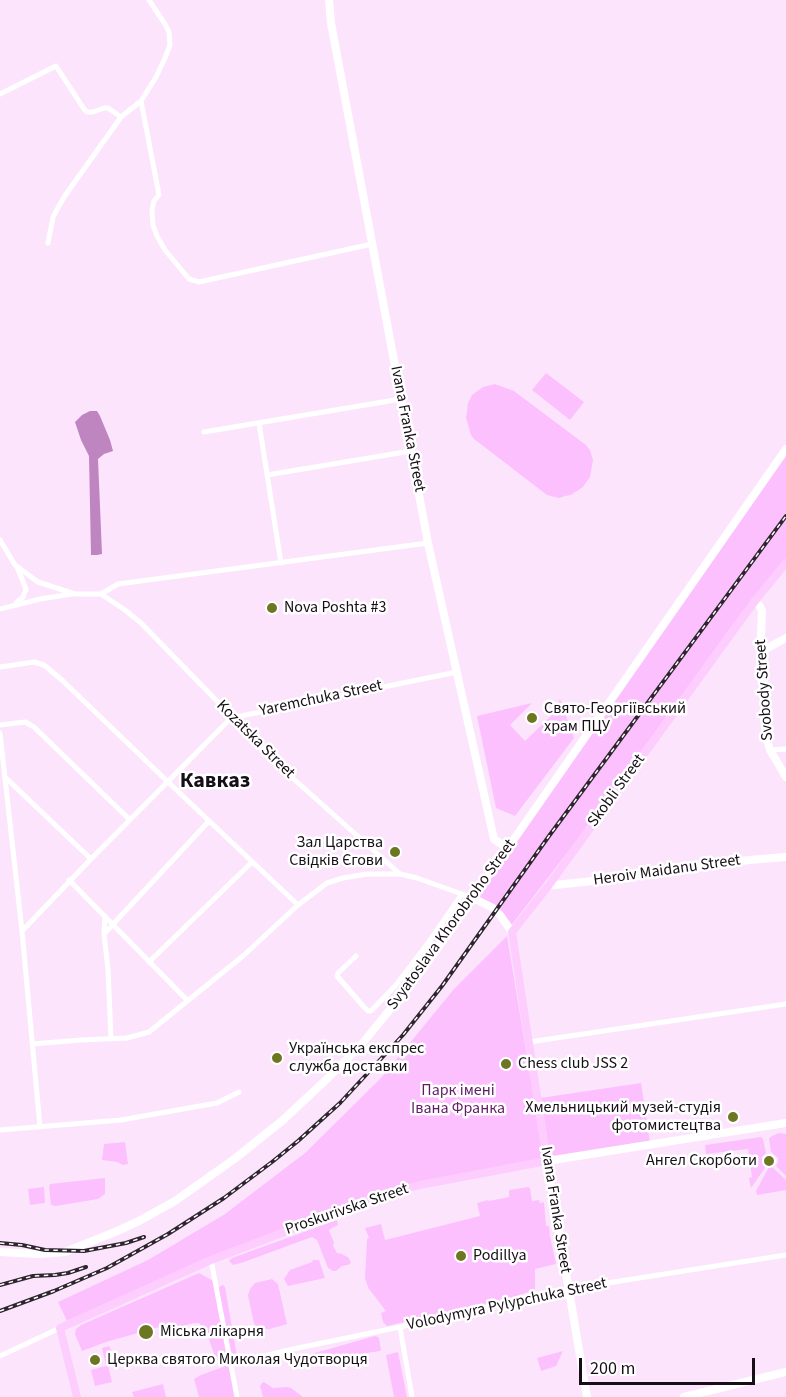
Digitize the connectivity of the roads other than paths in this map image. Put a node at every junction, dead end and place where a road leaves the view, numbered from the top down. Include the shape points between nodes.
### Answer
1 (149, 0) edge
2 (329, 0) edge
3 (0, 94) edge
4 (141, 101) junction
5 (121, 117) junction
6 (48, 243) dead end
7 (372, 244) junction
8 (401, 399) junction
9 (259, 423) junction
10 (204, 432) dead end
11 (786, 449) edge
12 (411, 451) junction
13 (267, 475) junction
14 (0, 540) edge
15 (428, 543) junction
16 (281, 563) junction
17 (786, 563) edge
18 (15, 565) junction
19 (40, 582) junction
20 (26, 591) junction
21 (75, 594) junction
22 (101, 594) junction
23 (38, 600) junction
24 (755, 601) junction
25 (15, 604) junction
26 (0, 609) edge
27 (786, 638) edge
28 (762, 651) junction
29 (0, 667) edge
30 (457, 672) junction
31 (231, 718) junction
32 (0, 725) edge
33 (0, 733) edge
34 (786, 749) edge
35 (770, 750) junction
36 (786, 777) edge
37 (6, 779) junction
38 (168, 782) junction
39 (129, 819) junction
40 (209, 821) junction
41 (508, 849) junction
42 (786, 857) edge
43 (90, 858) junction
44 (252, 862) junction
45 (400, 874) junction
46 (69, 880) junction
47 (549, 885) junction
48 (462, 894) junction
49 (473, 898) junction
50 (298, 905) junction
51 (105, 916) junction
52 (113, 925) junction
53 (22, 931) junction
54 (512, 932) junction
55 (105, 934) junction
56 (356, 956) dead end
57 (149, 962) junction
58 (187, 1000) junction
59 (786, 1004) edge
60 (111, 1039) junction
61 (529, 1042) junction
62 (32, 1044) junction
63 (238, 1092) dead end
64 (786, 1123) edge
65 (40, 1127) junction
66 (0, 1131) edge
67 (547, 1161) junction
68 (0, 1252) edge
69 (786, 1255) edge
70 (212, 1260) junction
71 (568, 1290) junction
72 (60, 1328) junction
73 (400, 1328) junction
74 (0, 1356) edge
75 (231, 1364) junction
76 (786, 1372) edge
77 (77, 1397) edge
78 (237, 1397) edge
79 (412, 1397) edge
80 (587, 1397) edge
81 (684, 1397) edge

1 - 4 street via 169,32 170,45
2 - 7 main road, Ivana Franka Street
3 - 5 street via 56,66 87,112 108,108
4 - 5 street
4 - 7 street via 159,195 152,210 153,225 170,257 189,279 199,282
5 - 6 street via 64,197 53,217
7 - 8 main road, Ivana Franka Street
8 - 9 street
8 - 12 main road, Ivana Franka Street
9 - 10 street
9 - 13 street
11 - 41 main road, Svyatoslava Khorobroho Street
12 - 13 street
12 - 15 main road, Ivana Franka Street
13 - 16 street
14 - 18 street
15 - 16 street
15 - 30 main road, Ivana Franka Street
16 - 22 street via 118,584
17 - 24 main road, Skobli Street
18 - 19 street
18 - 20 street
19 - 20 street via 30,582
19 - 21 street
19 - 23 street via 45,590
20 - 23 street via 28,597
20 - 25 street
21 - 22 street
21 - 23 street
22 - 31 street, Kozatska Street via 141,623
23 - 25 street
24 - 28 main road, Svobody Street via 762,611
24 - 47 main road, Skobli Street
25 - 26 street
27 - 28 main road
28 - 35 main road, Svobody Street via 765,730
29 - 38 street via 44,664
30 - 31 street, Yaremchuka Street
30 - 41 main road, Ivana Franka Street via 494,839
31 - 38 street
31 - 45 street, Kozatska Street
32 - 39 street via 25,722 34,727
33 - 37 street
34 - 35 street
35 - 36 main road, Svobody Street
37 - 43 street
37 - 53 street
38 - 39 street
38 - 40 street
39 - 43 street
40 - 44 street
40 - 52 street
41 - 49 main road, Svyatoslava Khorobroho Street
42 - 47 main road, Heroiv Maidanu Street
43 - 46 street
44 - 50 street
44 - 57 street
45 - 48 street, Kozatska Street
45 - 50 street via 343,878 327,883
46 - 51 street
46 - 53 street
47 - 54 main road, Skobli Street
48 - 49 street, Kozatska Street
48 - 56 street via 396,985 371,1011 337,976
49 - 54 main road via 500,915
49 - 68 main road, Svyatoslava Khorobroho Street via 362,1044 304,1101 233,1160 175,1201 94,1241 64,1252
50 - 58 street
51 - 52 street
51 - 55 street
52 - 55 street
52 - 57 street
53 - 62 street
54 - 61 main road, Ivana Franka Street
55 - 60 street
57 - 58 street
58 - 60 street via 149,1032
59 - 61 street
60 - 62 street
61 - 67 main road, Ivana Franka Street
62 - 65 street
63 - 65 street via 217,1103 178,1111
64 - 67 main road, Proskurivska Street
65 - 66 street
67 - 70 main road, Proskurivska Street via 420,1185 374,1198
67 - 71 main road, Ivana Franka Street
69 - 71 street, Volodymyra Pylypchuka Street
70 - 72 main road, Proskurivska Street
70 - 75 street
71 - 73 street, Volodymyra Pylypchuka Street
71 - 80 main road, Ivana Franka Street
72 - 74 street, Proskurivska Street
72 - 77 main road
73 - 75 street, Volodymyra Pylypchuka Street
73 - 79 street
75 - 78 street
76 - 81 main road

